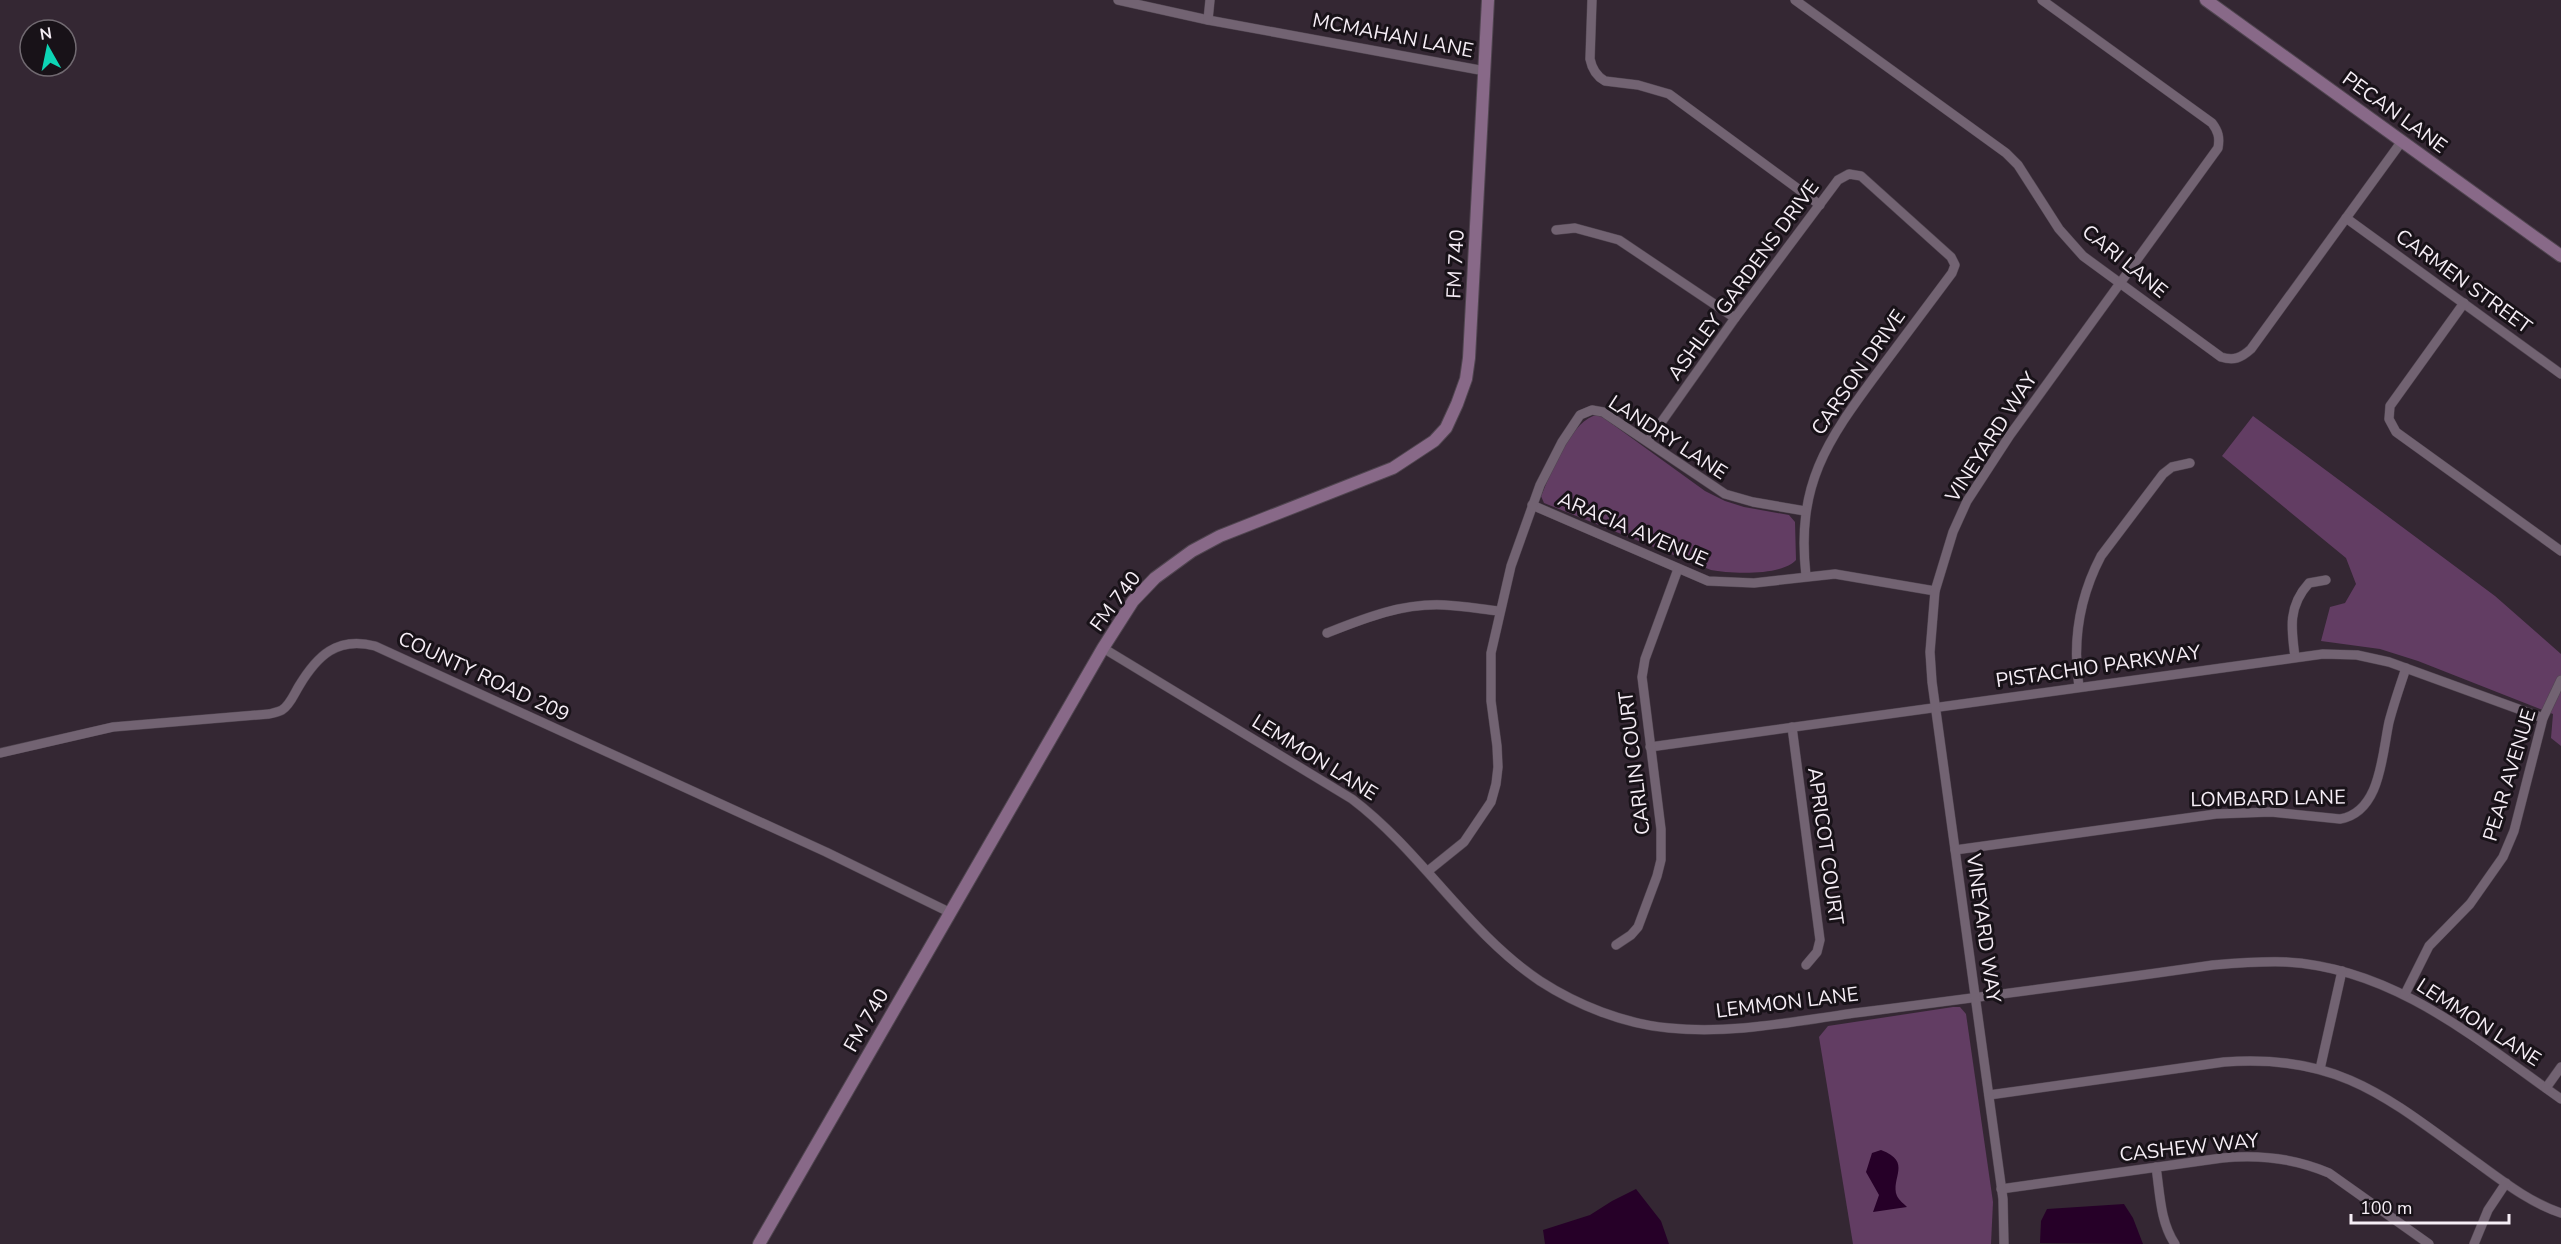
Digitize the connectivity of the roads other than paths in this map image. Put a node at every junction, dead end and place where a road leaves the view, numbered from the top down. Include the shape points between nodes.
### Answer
1 (1118, 0) edge
2 (1210, 0) edge
3 (1488, 0) edge
4 (1592, 0) edge
5 (1795, 0) edge
6 (2042, 0) edge
7 (2206, 0) edge
8 (1208, 20) junction
9 (1485, 71) junction
10 (2402, 141) junction
11 (1820, 205) junction
12 (1906, 216) joint
13 (2346, 218) junction
14 (1556, 230) dead end
15 (2561, 256) edge
16 (2120, 284) junction
17 (2464, 303) junction
18 (1735, 318) junction
19 (2561, 374) edge
20 (1648, 441) junction
21 (2190, 463) dead end
22 (1532, 505) junction
23 (1805, 511) junction
24 (2561, 551) edge
25 (1678, 569) junction
26 (1806, 576) junction
27 (2326, 580) dead end
28 (1935, 591) junction
29 (1500, 611) junction
30 (1327, 633) dead end
31 (1103, 648) junction
32 (2295, 657) junction
33 (2406, 668) junction
34 (2561, 680) edge
35 (2079, 687) junction
36 (1935, 707) junction
37 (2543, 718) junction
38 (1792, 727) junction
39 (1650, 747) junction
40 (0, 753) edge
41 (1955, 850) junction
42 (1428, 871) junction
43 (951, 913) junction
44 (1616, 945) dead end
45 (1806, 965) dead end
46 (2342, 971) junction
47 (2405, 994) junction
48 (1976, 999) junction
49 (2561, 1067) edge
50 (2320, 1069) junction
51 (2546, 1088) junction
52 (1989, 1095) junction
53 (2561, 1099) edge
54 (2156, 1167) junction
55 (2506, 1183) junction
56 (2001, 1189) junction
57 (2561, 1213) edge
58 (759, 1244) edge
59 (2004, 1244) edge
60 (2175, 1244) edge
61 (2429, 1244) edge
62 (2475, 1244) edge

1 - 8 street, MCMAHAN LANE
2 - 8 street
3 - 9 main road, FM 740 / FM 740
4 - 11 street via 1590,59 1599,78 1668,94
5 - 16 street, CARI LANE via 2006,153 2029,180 2070,243
6 - 16 street, VINEYARD WAY via 2212,123 2219,135 2218,148
7 - 10 main road, PECAN LANE
8 - 9 street, MCMAHAN LANE
9 - 31 main road, FM 740 / FM 740 via 1469,358 1466,379 1446,428 1434,441 1393,468 1220,536 1192,551 1141,593
10 - 13 street, CARI LANE
10 - 15 main road, PECAN LANE
11 - 12 street, ASHLEY GARDENS DRIVE via 1838,180 1854,174
11 - 18 street, ASHLEY GARDENS DRIVE
12 - 23 street, CARSON DRIVE via 1951,256 1954,269 1834,433 1817,466
13 - 16 street, CARI LANE via 2251,349 2237,359 2221,357
13 - 17 street, CARMEN STREET
14 - 18 street via 1575,228 1618,240
16 - 28 street, VINEYARD WAY via 1984,472 1953,532
17 - 19 street, CARMEN STREET
17 - 24 street via 2390,406 2389,419 2396,432
18 - 20 street, ASHLEY GARDENS DRIVE
20 - 22 street, LANDRY LANE via 1603,412 1592,410 1580,415 1562,442
20 - 23 street, LANDRY LANE via 1725,494
21 - 35 street via 2172,467 2163,474 2094,570 2078,626
22 - 25 street, ARACIA AVENUE
22 - 29 street, LANDRY LANE
23 - 26 street, CARSON DRIVE
25 - 26 street, ARACIA AVENUE via 1708,580 1738,583
25 - 39 street, CARLIN COURT via 1644,668 1643,695
26 - 28 street, ARACIA AVENUE via 1850,576
27 - 32 street via 2308,583 2295,601 2291,622
28 - 36 street, VINEYARD WAY via 1930,652
29 - 30 street via 1415,606 1384,612
29 - 42 street, LANDRY LANE via 1490,677 1497,746 1496,784 1491,802 1474,830
31 - 42 street, LEMMON LANE via 1352,799 1378,818
31 - 43 main road, FM 740 / FM 740
32 - 33 street, PISTACHIO PARKWAY via 2356,655
32 - 35 street, PISTACHIO PARKWAY
33 - 37 street, PISTACHIO PARKWAY
33 - 41 street, LOMBARD LANE via 2374,788 2360,810 2350,817 2271,812 2216,814
34 - 37 street, PEAR AVENUE
35 - 36 street, PISTACHIO PARKWAY
36 - 38 street, PISTACHIO PARKWAY
36 - 41 street, VINEYARD WAY
37 - 47 street, PEAR AVENUE via 2514,831 2503,857 2470,904 2429,946
38 - 39 street, PISTACHIO PARKWAY
38 - 45 street, APRICOT COURT via 1820,940 1817,952
39 - 44 street, CARLIN COURT via 1661,829 1661,860 1638,927
40 - 43 street, COUNTY ROAD 209 via 113,727 281,711 316,661 346,643 359,642 815,847
41 - 48 street, VINEYARD WAY
42 - 48 street, LEMMON LANE via 1495,944 1538,979 1575,1000 1626,1019 1684,1029 1743,1028
43 - 58 main road, FM 740 / FM 740
46 - 47 street, LEMMON LANE
46 - 48 street, LEMMON LANE via 2288,962 2251,961
46 - 50 street
47 - 51 street, LEMMON LANE via 2438,1011
48 - 52 street, VINEYARD WAY
49 - 51 street
50 - 52 street via 2280,1062 2234,1062
50 - 55 street via 2391,1100
51 - 53 street, LEMMON LANE
52 - 56 street, VINEYARD WAY
54 - 56 street, CASHEW WAY
54 - 60 street via 2163,1214
54 - 61 street, CASHEW WAY via 2241,1156 2300,1162 2342,1181
55 - 57 street
55 - 62 street via 2488,1210
56 - 59 street, VINEYARD WAY

